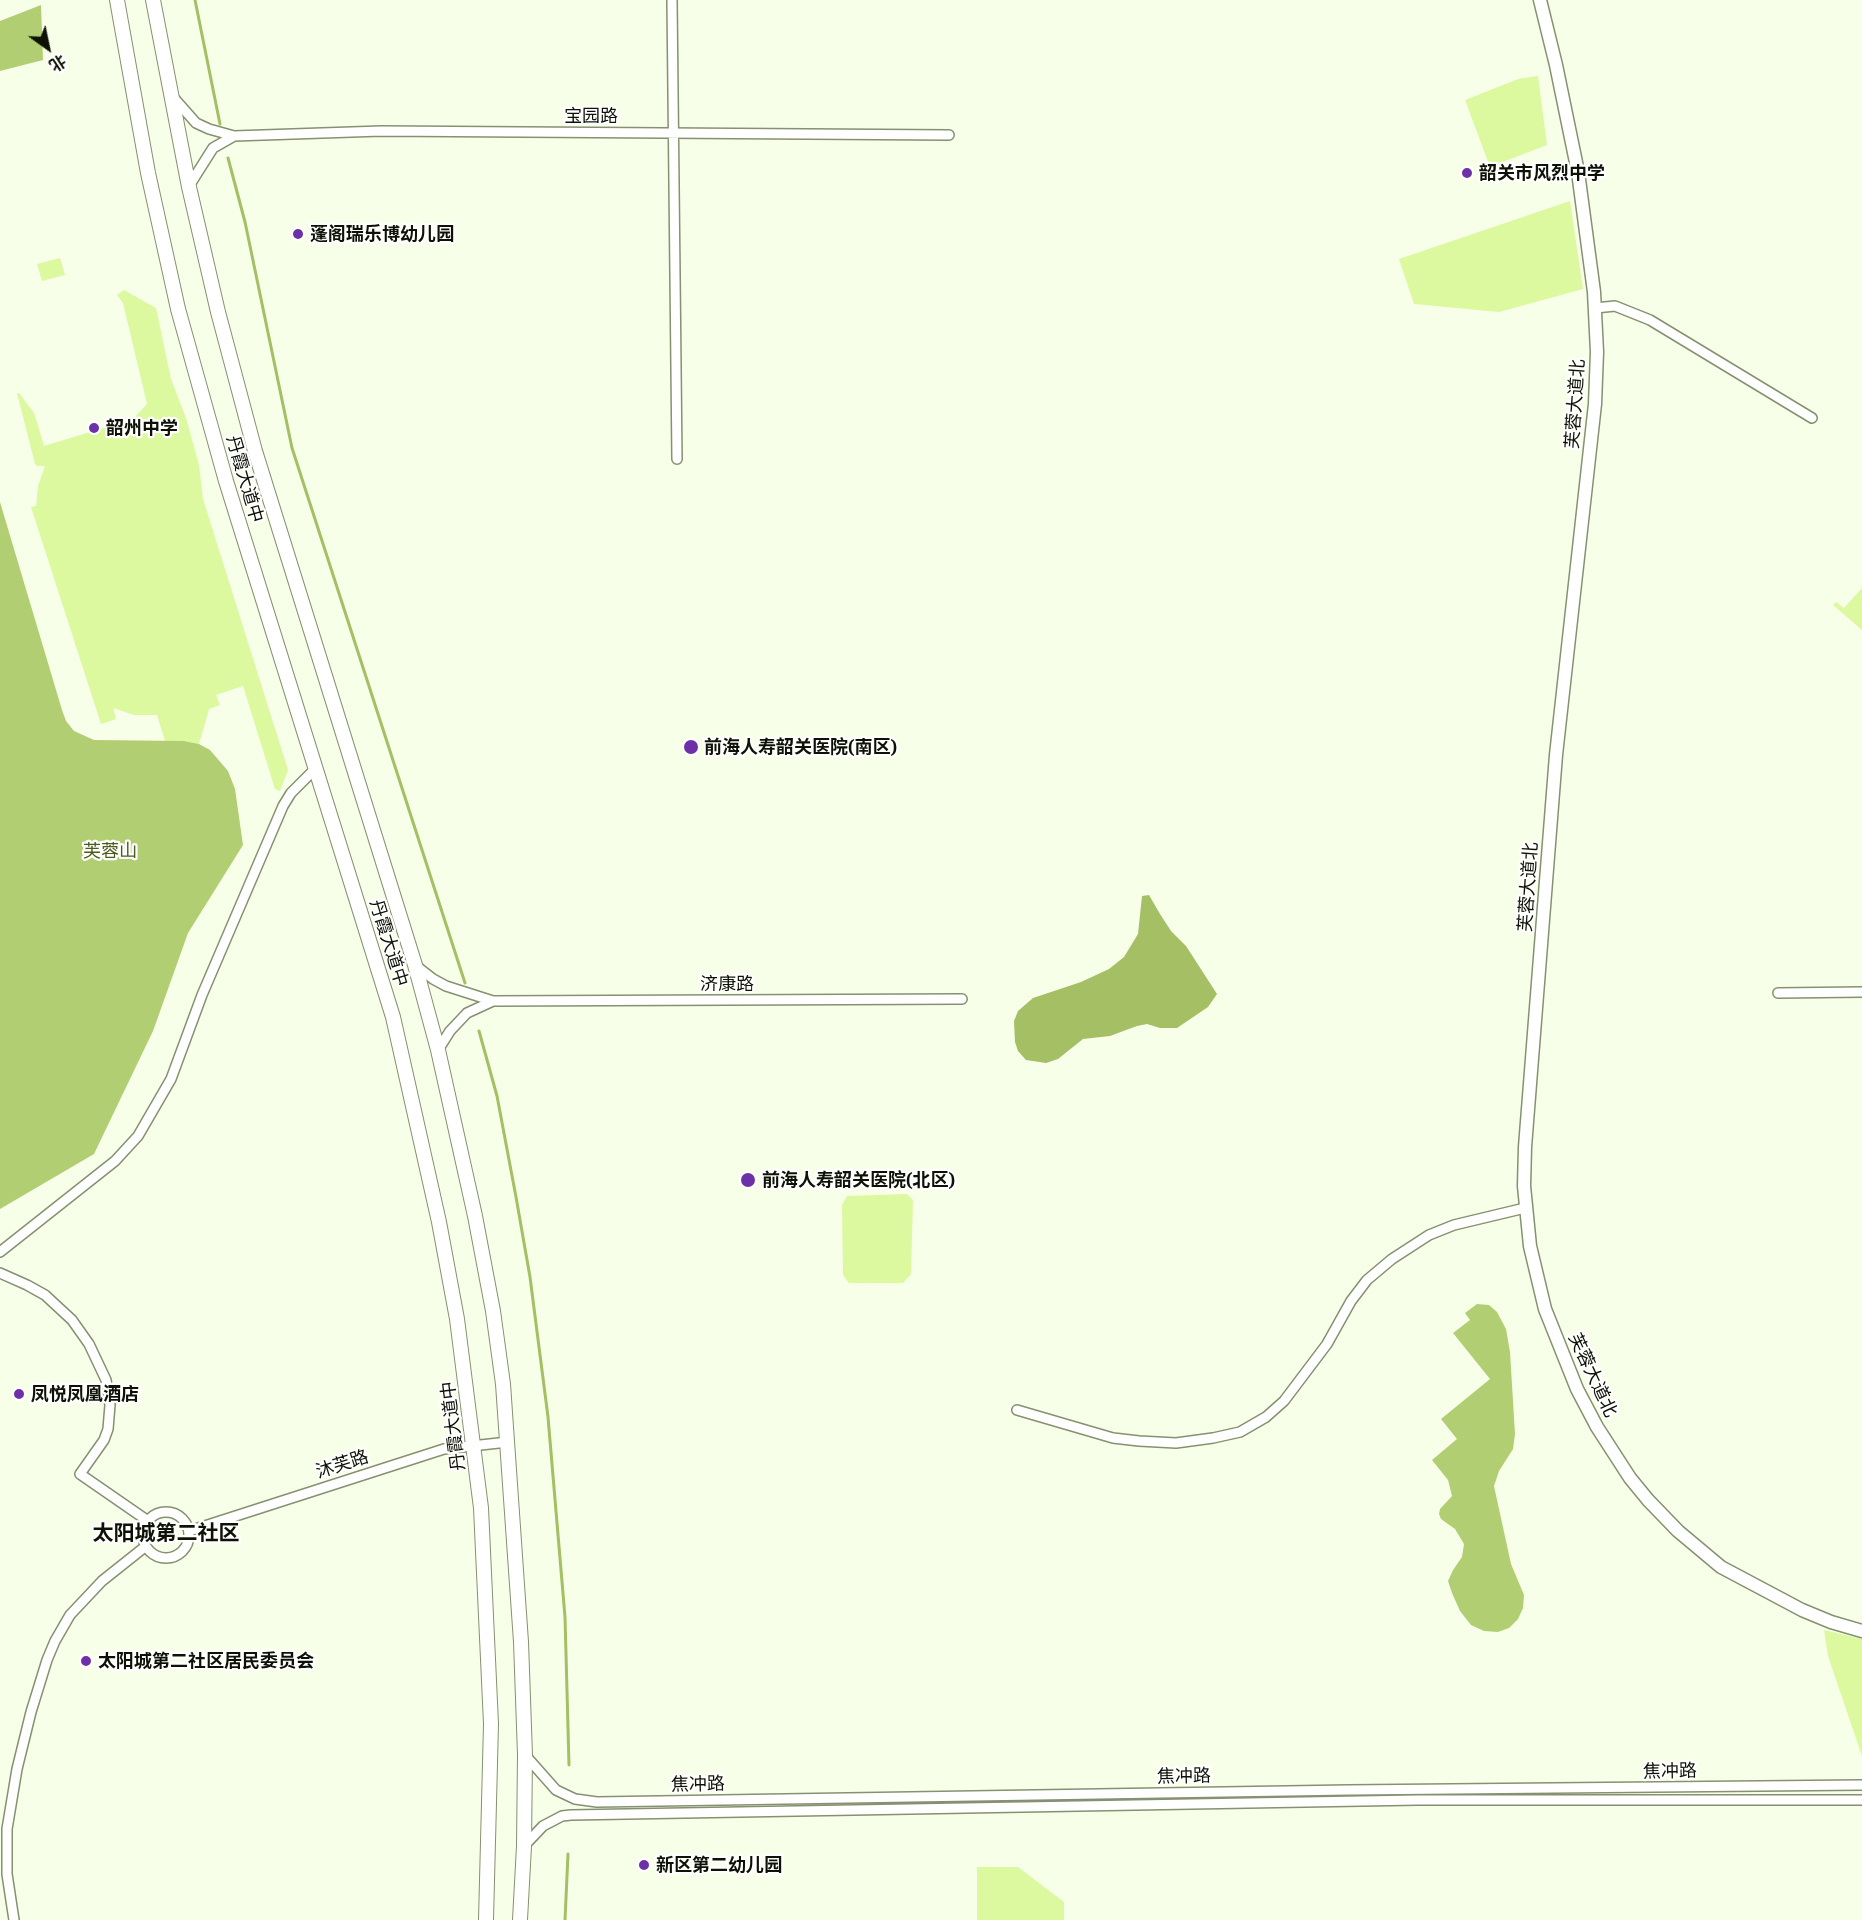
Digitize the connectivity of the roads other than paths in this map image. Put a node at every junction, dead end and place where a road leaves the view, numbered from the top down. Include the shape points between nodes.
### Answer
1 (117, 0) edge
2 (153, 0) edge
3 (672, 0) edge
4 (1540, 0) edge
5 (171, 95) junction
6 (672, 132) junction
7 (949, 135) dead end
8 (234, 136) junction
9 (189, 187) junction
10 (1595, 308) junction
11 (1812, 418) dead end
12 (677, 459) dead end
13 (315, 769) junction
14 (415, 965) junction
15 (1862, 992) edge
16 (1778, 993) dead end
17 (962, 999) dead end
18 (493, 1001) junction
19 (438, 1050) junction
20 (1525, 1208) junction
21 (0, 1252) edge
22 (0, 1274) edge
23 (1017, 1410) dead end
24 (508, 1442) junction
25 (473, 1445) junction
26 (148, 1521) junction
27 (189, 1531) junction
28 (146, 1546) junction
29 (1862, 1631) edge
30 (525, 1755) junction
31 (1862, 1785) edge
32 (1862, 1800) edge
33 (524, 1846) junction
34 (14, 1920) edge
35 (486, 1920) edge
36 (520, 1920) edge

1 - 13 main road, 丹霞大道中 via 148,173 178,309 226,481
2 - 5 main road, 丹霞大道中
3 - 6 street
4 - 10 main road, 芙蓉大道北 via 1578,172
5 - 8 street, 宝园路 via 196,123
5 - 9 main road, 丹霞大道中
6 - 7 street, 宝园路
6 - 8 street, 宝园路
6 - 12 street
8 - 9 street via 213,148
9 - 14 main road, 丹霞大道中 via 255,452
10 - 11 street via 1615,306 1650,320
10 - 20 main road, 芙蓉大道北 via 1595,404 1556,755 1524,1167
13 - 21 street via 287,798 202,995 171,1079 138,1136 115,1161
13 - 25 main road, 丹霞大道中 via 406,1068 457,1319
14 - 18 street, 济康路 via 446,986
14 - 19 main road, 丹霞大道中
15 - 16 street
17 - 18 street, 济康路
18 - 19 street, 济康路 via 467,1013
19 - 24 main road, 丹霞大道中 via 493,1311
20 - 23 street via 1454,1225 1420,1240 1392,1259 1367,1280 1351,1301 1327,1344 1284,1401 1240,1432 1176,1443 1139,1441 1113,1438
20 - 29 main road, 芙蓉大道北 via 1536,1279 1556,1340 1597,1427 1630,1478 1678,1531 1721,1567 1802,1610
22 - 26 street via 45,1296 72,1320 89,1344 106,1380 110,1405 104,1440 80,1474
24 - 25 street, 沐芙路
24 - 30 main road, 丹霞大道中
25 - 27 street, 沐芙路 via 444,1449
25 - 35 main road, 丹霞大道中 via 489,1645
26 - 27 street via 168,1512 182,1518
26 - 28 street via 143,1533
27 - 28 street via 183,1551 170,1558 156,1556
28 - 34 street via 102,1581 70,1615 47,1660 20,1757 7,1829
30 - 31 street, 焦冲路 via 556,1790 575,1799 597,1802
30 - 33 main road, 丹霞大道中
32 - 33 street, 焦冲路 via 1418,1800 571,1815 543,1826
33 - 36 main road, 丹霞大道中

